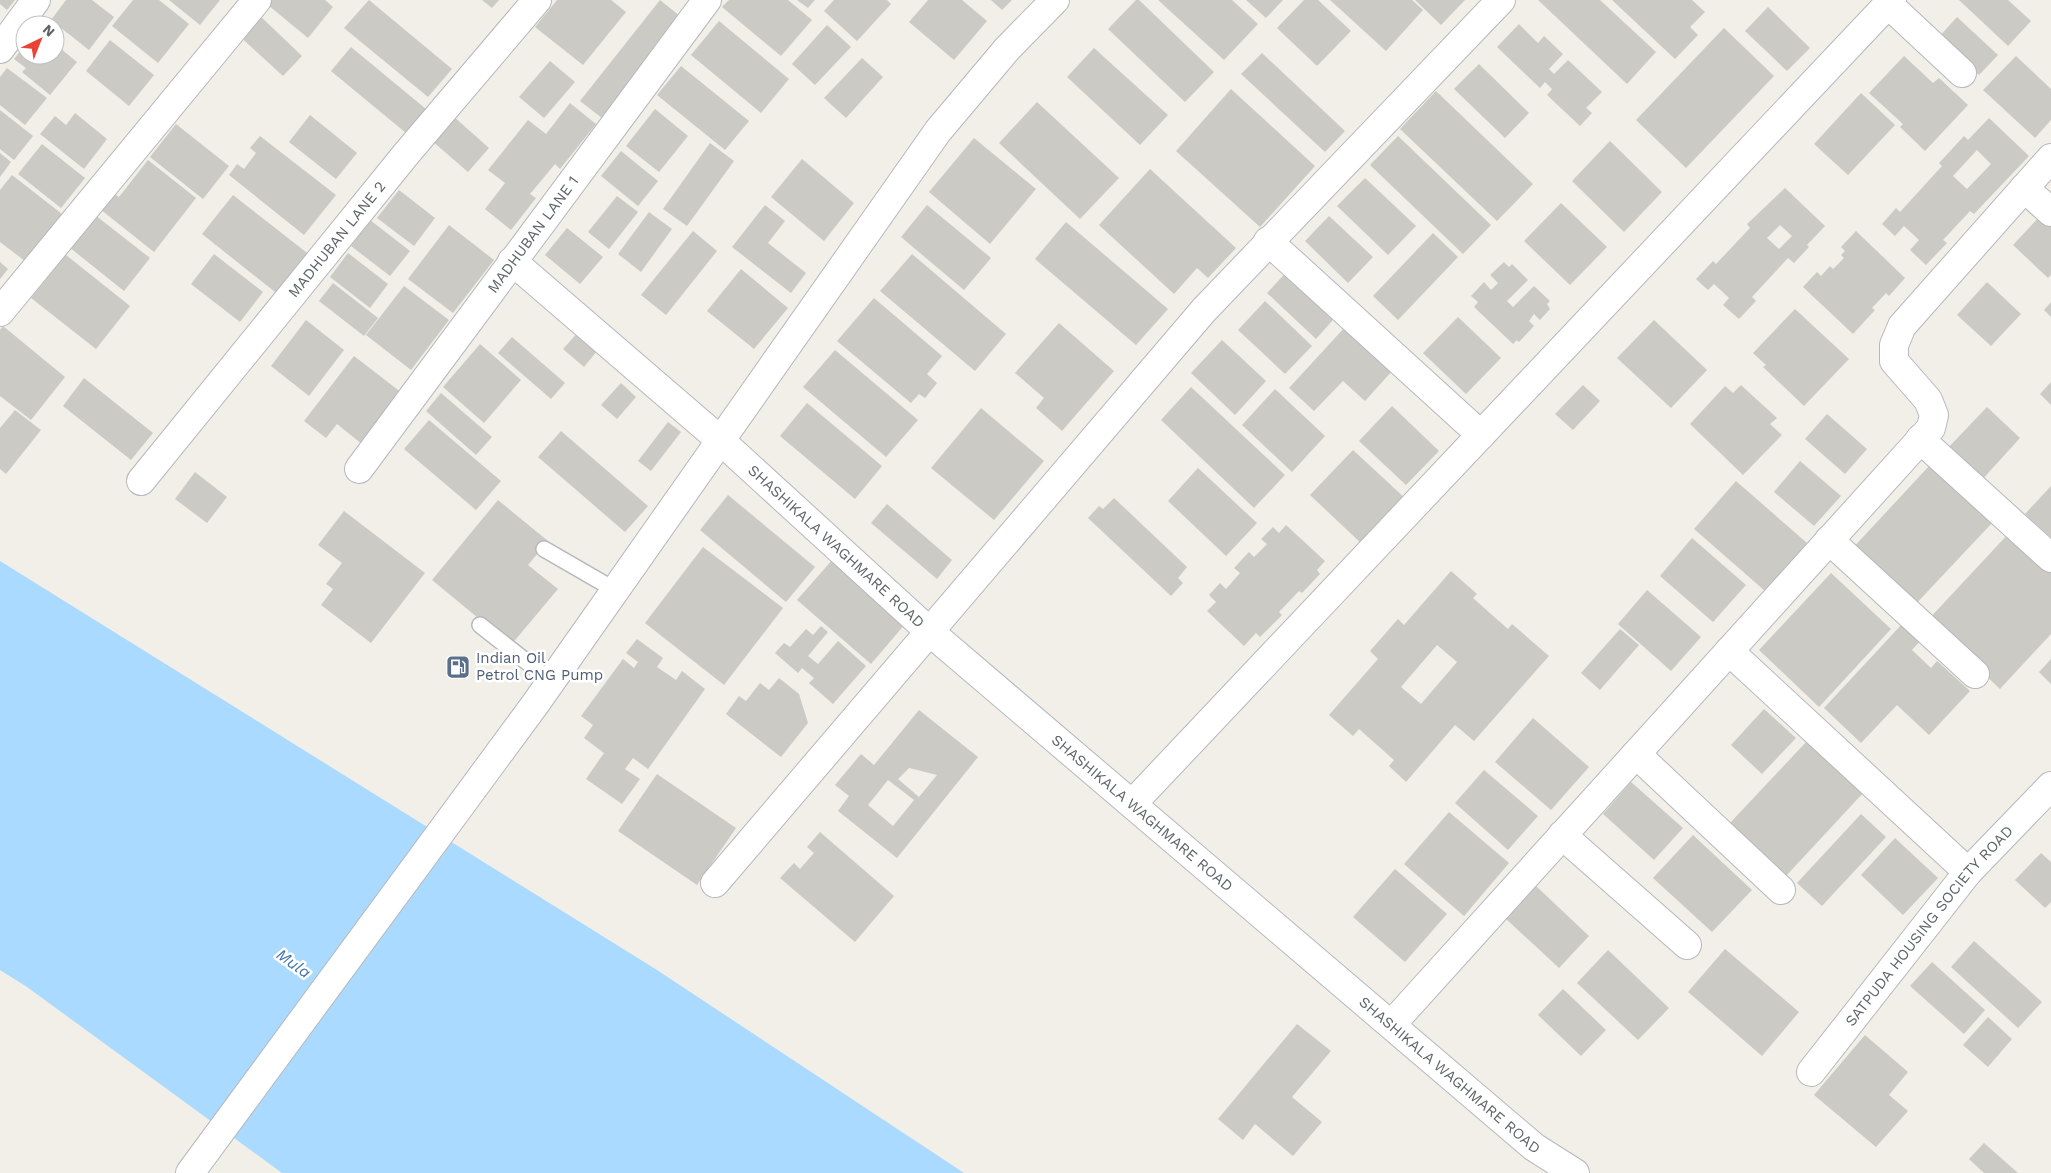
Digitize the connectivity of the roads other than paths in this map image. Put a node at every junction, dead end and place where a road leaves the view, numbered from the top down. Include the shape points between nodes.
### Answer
1 (36, 0) edge
2 (258, 0) edge
3 (537, 0) edge
4 (707, 0) edge
5 (1055, 0) edge
6 (1501, 0) edge
7 (1890, 2) edge
8 (0, 49) edge
9 (1962, 74) dead end
10 (2051, 158) edge
11 (2024, 188) junction
12 (2051, 212) edge
13 (1268, 241) junction
14 (512, 261) junction
15 (0, 312) edge
16 (1481, 435) junction
17 (1920, 439) junction
18 (720, 440) junction
19 (359, 469) dead end
20 (141, 481) dead end
21 (1829, 540) junction
22 (544, 549) dead end
23 (2051, 558) edge
24 (615, 590) junction
25 (480, 625) dead end
26 (930, 632) junction
27 (1729, 651) junction
28 (1975, 674) dead end
29 (543, 692) junction
30 (1636, 754) junction
31 (2051, 786) edge
32 (1132, 804) junction
33 (1562, 834) junction
34 (1968, 872) junction
35 (715, 883) dead end
36 (1781, 890) dead end
37 (1687, 945) dead end
38 (1391, 1025) junction
39 (1811, 1072) dead end
40 (190, 1173) edge
41 (1575, 1173) edge

1 - 8 street
2 - 15 street
3 - 20 street, MADHUBAN LANE 2 via 407,153
4 - 14 street, MADHUBAN LANE 1
5 - 18 street via 938,131
6 - 13 street
7 - 9 street
7 - 16 street
10 - 11 street
11 - 12 street
11 - 17 street via 1902,326 1894,345 1894,361 1928,400 1934,415 1931,428
13 - 16 street
13 - 26 street via 1204,310
14 - 18 street, SHASHIKALA WAGHMARE ROAD
14 - 19 street, MADHUBAN LANE 1
16 - 32 street
17 - 21 street
17 - 23 street
18 - 24 street
18 - 26 street, SHASHIKALA WAGHMARE ROAD
21 - 27 street
21 - 28 street
22 - 24 lane
24 - 29 street
25 - 29 lane
26 - 32 street, SHASHIKALA WAGHMARE ROAD
26 - 35 street
27 - 30 street
27 - 34 street
29 - 40 street
30 - 33 street
30 - 36 street
31 - 34 street, SATPUDA HOUSING SOCIETY ROAD
32 - 38 street, SHASHIKALA WAGHMARE ROAD
33 - 37 street
33 - 38 street
34 - 39 street, SATPUDA HOUSING SOCIETY ROAD
38 - 41 street, SHASHIKALA WAGHMARE ROAD via 1534,1146

